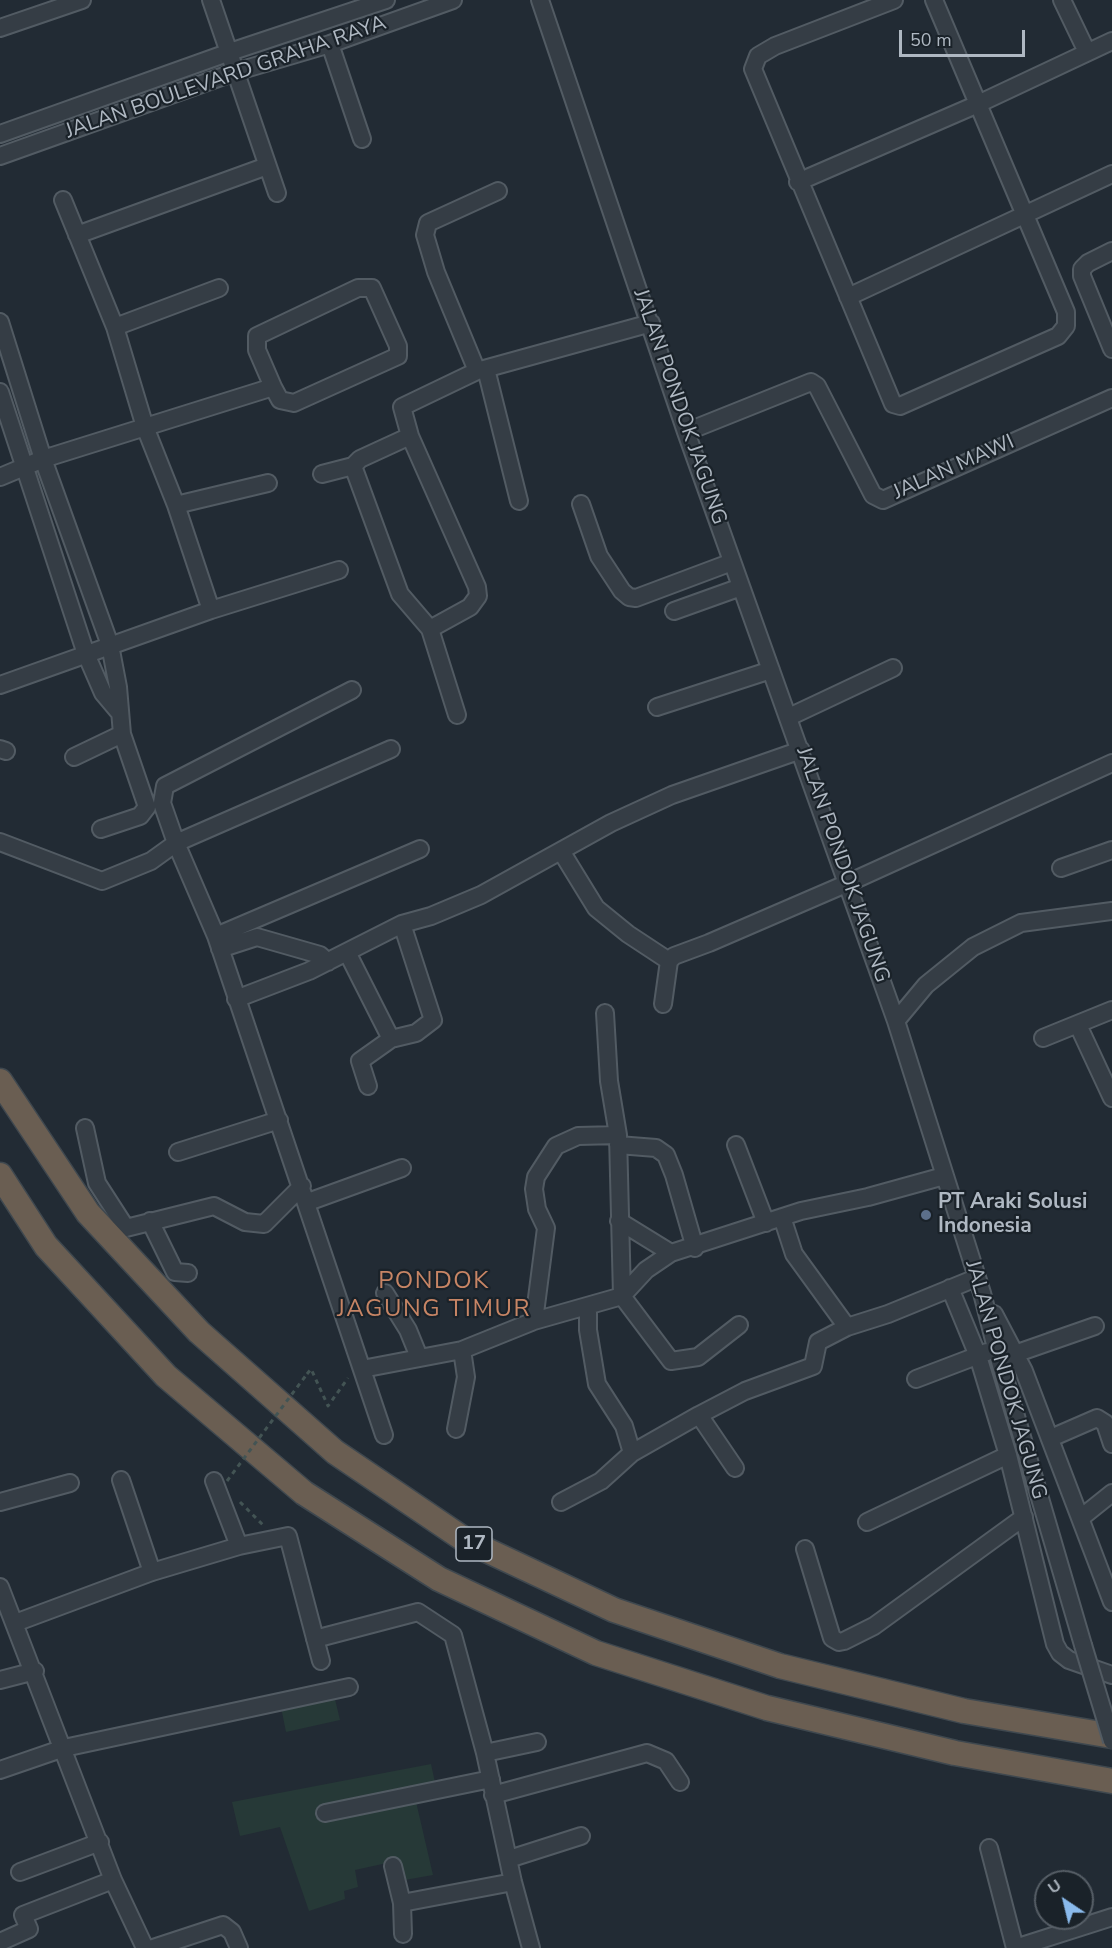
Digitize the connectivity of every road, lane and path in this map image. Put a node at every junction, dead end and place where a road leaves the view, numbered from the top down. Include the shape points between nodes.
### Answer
1 (82, 0) edge
2 (211, 0) edge
3 (386, 0) edge
4 (453, 0) edge
5 (540, 0) edge
6 (894, 0) edge
7 (934, 0) edge
8 (1062, 0) edge
9 (0, 28) edge
10 (1112, 41) edge
11 (330, 44) junction
12 (230, 52) junction
13 (1087, 52) junction
14 (235, 72) junction
15 (978, 104) junction
16 (0, 135) edge
17 (362, 140) dead end
18 (0, 156) edge
19 (267, 166) junction
20 (1112, 174) edge
21 (798, 182) junction
22 (498, 191) dead end
23 (278, 193) dead end
24 (63, 200) dead end
25 (1025, 216) junction
26 (77, 235) junction
27 (1112, 251) edge
28 (219, 288) dead end
29 (848, 297) junction
30 (0, 322) edge
31 (651, 323) junction
32 (115, 327) junction
33 (1112, 350) edge
34 (482, 370) junction
35 (273, 387) junction
36 (0, 392) edge
37 (1112, 398) edge
38 (145, 427) junction
39 (686, 432) junction
40 (410, 436) junction
41 (43, 459) junction
42 (24, 466) junction
43 (353, 466) junction
44 (322, 474) dead end
45 (0, 477) edge
46 (268, 483) dead end
47 (519, 501) dead end
48 (581, 504) dead end
49 (176, 505) junction
50 (732, 562) junction
51 (339, 570) dead end
52 (741, 587) junction
53 (211, 610) junction
54 (674, 611) dead end
55 (430, 629) junction
56 (110, 645) junction
57 (86, 654) junction
58 (893, 668) dead end
59 (771, 670) junction
60 (0, 685) edge
61 (352, 690) dead end
62 (657, 707) dead end
63 (119, 712) junction
64 (457, 715) dead end
65 (789, 717) junction
66 (122, 735) junction
67 (391, 748) dead end
68 (801, 750) junction
69 (75, 757) dead end
70 (1111, 768) edge
71 (101, 829) dead end
72 (0, 842) edge
73 (176, 843) junction
74 (420, 849) dead end
75 (1112, 850) edge
76 (561, 852) junction
77 (1061, 868) dead end
78 (848, 883) junction
79 (1112, 911) edge
80 (402, 924) junction
81 (218, 942) junction
82 (347, 952) junction
83 (669, 960) junction
84 (328, 962) junction
85 (236, 999) junction
86 (663, 1004) dead end
87 (1112, 1010) edge
88 (605, 1013) dead end
89 (896, 1021) junction
90 (1078, 1024) junction
91 (1043, 1038) dead end
92 (391, 1039) junction
93 (0, 1081) edge
94 (368, 1086) dead end
95 (1112, 1098) edge
96 (279, 1120) junction
97 (85, 1128) dead end
98 (618, 1140) junction
99 (736, 1145) dead end
100 (178, 1152) dead end
101 (402, 1167) dead end
102 (0, 1175) edge
103 (944, 1176) junction
104 (305, 1194) junction
105 (774, 1220) junction
106 (150, 1221) junction
107 (619, 1221) junction
108 (695, 1248) junction
109 (671, 1253) junction
110 (188, 1273) dead end
111 (979, 1286) junction
112 (950, 1288) junction
113 (385, 1293) dead end
114 (622, 1296) junction
115 (588, 1307) junction
116 (534, 1321) junction
117 (739, 1325) dead end
118 (1095, 1326) dead end
119 (847, 1327) junction
120 (462, 1350) junction
121 (997, 1353) junction
122 (1016, 1354) junction
123 (978, 1356) junction
124 (419, 1357) junction
125 (362, 1369) junction
126 (916, 1379) dead end
127 (343, 1383) dead end
128 (699, 1415) junction
129 (456, 1430) dead end
130 (384, 1435) dead end
131 (1051, 1438) junction
132 (1112, 1444) edge
133 (632, 1453) junction
134 (1008, 1455) junction
135 (735, 1468) dead end
136 (121, 1480) dead end
137 (223, 1483) joint
138 (70, 1484) dead end
139 (1112, 1493) edge
140 (239, 1500) dead end
141 (0, 1502) edge
142 (561, 1502) dead end
143 (1024, 1517) junction
144 (1082, 1517) junction
145 (867, 1522) dead end
146 (268, 1530) dead end
147 (239, 1546) junction
148 (805, 1549) dead end
149 (152, 1572) junction
150 (0, 1587) edge
151 (1112, 1602) edge
152 (15, 1623) junction
153 (315, 1639) junction
154 (321, 1661) dead end
155 (34, 1671) junction
156 (1112, 1675) edge
157 (0, 1680) edge
158 (349, 1687) dead end
159 (1112, 1739) edge
160 (537, 1742) dead end
161 (64, 1748) junction
162 (485, 1753) junction
163 (0, 1770) edge
164 (1112, 1781) edge
165 (680, 1782) dead end
166 (492, 1787) junction
167 (325, 1813) dead end
168 (581, 1836) dead end
169 (100, 1842) junction
170 (989, 1848) dead end
171 (508, 1859) junction
172 (393, 1866) dead end
173 (20, 1872) dead end
174 (113, 1880) junction
175 (513, 1882) junction
176 (402, 1903) junction
177 (1112, 1917) edge
178 (403, 1934) dead end
179 (0, 1942) edge
180 (1033, 1946) edge
181 (145, 1948) edge
182 (153, 1948) edge
183 (239, 1948) edge
184 (531, 1948) edge
185 (1015, 1948) edge

1 - 9 street
2 - 12 street
3 - 12 street, JALAN BOULEVARD GRAHA RAYA
4 - 11 street, JALAN BOULEVARD GRAHA RAYA
5 - 31 street, JALAN PONDOK JAGUNG
6 - 21 street via 775,46 755,61 753,69
7 - 15 street
8 - 13 street
10 - 13 street
11 - 14 street, JALAN BOULEVARD GRAHA RAYA
11 - 17 street
12 - 14 street
12 - 16 street, JALAN BOULEVARD GRAHA RAYA
13 - 15 street
14 - 18 street, JALAN BOULEVARD GRAHA RAYA
14 - 19 street
15 - 21 street
15 - 25 street
19 - 23 street
19 - 26 street
20 - 25 street
21 - 29 street
22 - 34 street via 428,224 425,235 436,272
24 - 26 street
25 - 29 street
25 - 29 street via 1066,312 1066,326 1058,336 900,406 893,404
26 - 32 street
27 - 33 street via 1088,263 1082,276
28 - 32 street
30 - 41 street
31 - 34 street
31 - 39 street, JALAN PONDOK JAGUNG
32 - 38 street
34 - 40 street via 404,404 401,410
34 - 47 street
35 - 35 street via 257,350 257,336 358,288 372,288 398,346 398,356 294,403 280,400
35 - 38 street
36 - 42 street
37 - 39 street, JALAN MAWI via 883,500 873,495 817,386 811,382
38 - 41 street
38 - 49 street
39 - 50 street, JALAN PONDOK JAGUNG
40 - 43 street
40 - 55 street via 478,596 470,608
41 - 42 street
41 - 56 street
42 - 45 street
42 - 57 street
43 - 44 street
43 - 55 street via 400,594
46 - 49 street
48 - 50 street via 599,556 629,597 636,598
49 - 53 street
50 - 52 street, JALAN PONDOK JAGUNG
51 - 53 street
52 - 54 street
52 - 59 street, JALAN PONDOK JAGUNG
53 - 56 street
55 - 64 street
56 - 57 street
56 - 63 street
57 - 60 street
57 - 63 street via 103,693
58 - 65 street
59 - 62 street
59 - 65 street, JALAN PONDOK JAGUNG
61 - 73 street via 165,786 162,803
63 - 66 street
65 - 68 street, JALAN PONDOK JAGUNG
66 - 69 street
66 - 71 street via 147,807 140,816
67 - 73 street
68 - 76 street via 672,795
68 - 78 street, JALAN PONDOK JAGUNG
70 - 78 street
72 - 73 street via 102,881 151,861
73 - 81 street
74 - 81 street
75 - 77 street
76 - 80 street via 481,895
76 - 83 street via 596,908
78 - 83 street
78 - 89 street, JALAN PONDOK JAGUNG
79 - 89 street via 1021,923 972,947 926,985
80 - 82 street
80 - 92 street via 433,1020 416,1033
81 - 84 street via 257,938 320,954
81 - 85 street
82 - 84 street
82 - 92 street
83 - 86 street
84 - 85 street
85 - 96 street
87 - 90 street
88 - 98 street
89 - 103 street, JALAN PONDOK JAGUNG
90 - 91 street
90 - 95 street
92 - 94 street via 360,1061
93 - 159 highway, 17 via 88,1214 199,1332 335,1452 465,1540 614,1610 780,1666 964,1711
96 - 100 street
96 - 104 street
97 - 106 street via 97,1183 124,1226
98 - 107 street
98 - 108 street via 656,1148 666,1155
98 - 116 street via 578,1136 556,1146 536,1177 537,1209 546,1228
99 - 105 street
101 - 104 street
102 - 164 highway, 17 via 46,1246 166,1376 304,1492 440,1580 596,1653 767,1708 955,1753
103 - 105 street
103 - 111 street, JALAN PONDOK JAGUNG
104 - 106 street via 264,1224 245,1222 214,1206
104 - 125 street
105 - 108 street
105 - 119 street
106 - 110 street via 175,1272
107 - 109 street
107 - 114 street
108 - 109 street
109 - 114 street via 646,1270
111 - 112 street
111 - 121 street, JALAN PONDOK JAGUNG
111 - 122 street
112 - 119 street
112 - 123 street
113 - 124 street via 412,1337
114 - 115 street
114 - 117 street via 671,1361 698,1357
115 - 116 street
115 - 133 street via 597,1384 624,1426
116 - 120 street
118 - 122 street
119 - 128 street via 818,1342 813,1366 744,1391
120 - 124 street
120 - 129 street via 466,1377
121 - 122 street
121 - 123 street
121 - 159 street, JALAN PONDOK JAGUNG, bridge
122 - 131 street
123 - 126 street
123 - 134 street
124 - 125 street
125 - 130 street
127 - 137 path, bridge via 327,1406 311,1369
128 - 133 street
128 - 135 street
131 - 132 street via 1097,1418 1105,1423
131 - 144 street
133 - 142 street via 601,1481
134 - 143 street
134 - 145 street
136 - 149 street
137 - 147 street
138 - 141 street
139 - 144 street
140 - 146 path
143 - 148 street via 874,1626 838,1642 832,1638
143 - 156 street via 1060,1653
144 - 151 street
147 - 149 street
147 - 153 street via 288,1536
149 - 152 street
150 - 152 street
152 - 155 street
153 - 154 street
153 - 162 street via 418,1612 453,1635
155 - 157 street
155 - 161 street
158 - 161 street
160 - 162 street
161 - 163 street
161 - 169 street
162 - 166 street
165 - 166 street via 666,1761 647,1753
166 - 167 street
166 - 171 street
168 - 171 street
169 - 173 street
169 - 174 street
170 - 185 street
171 - 175 street
172 - 176 street
174 - 179 street via 23,1915 29,1929
174 - 181 street
175 - 176 street
175 - 184 street
176 - 178 street
177 - 180 street
180 - 185 street
182 - 183 street via 223,1925 229,1927

